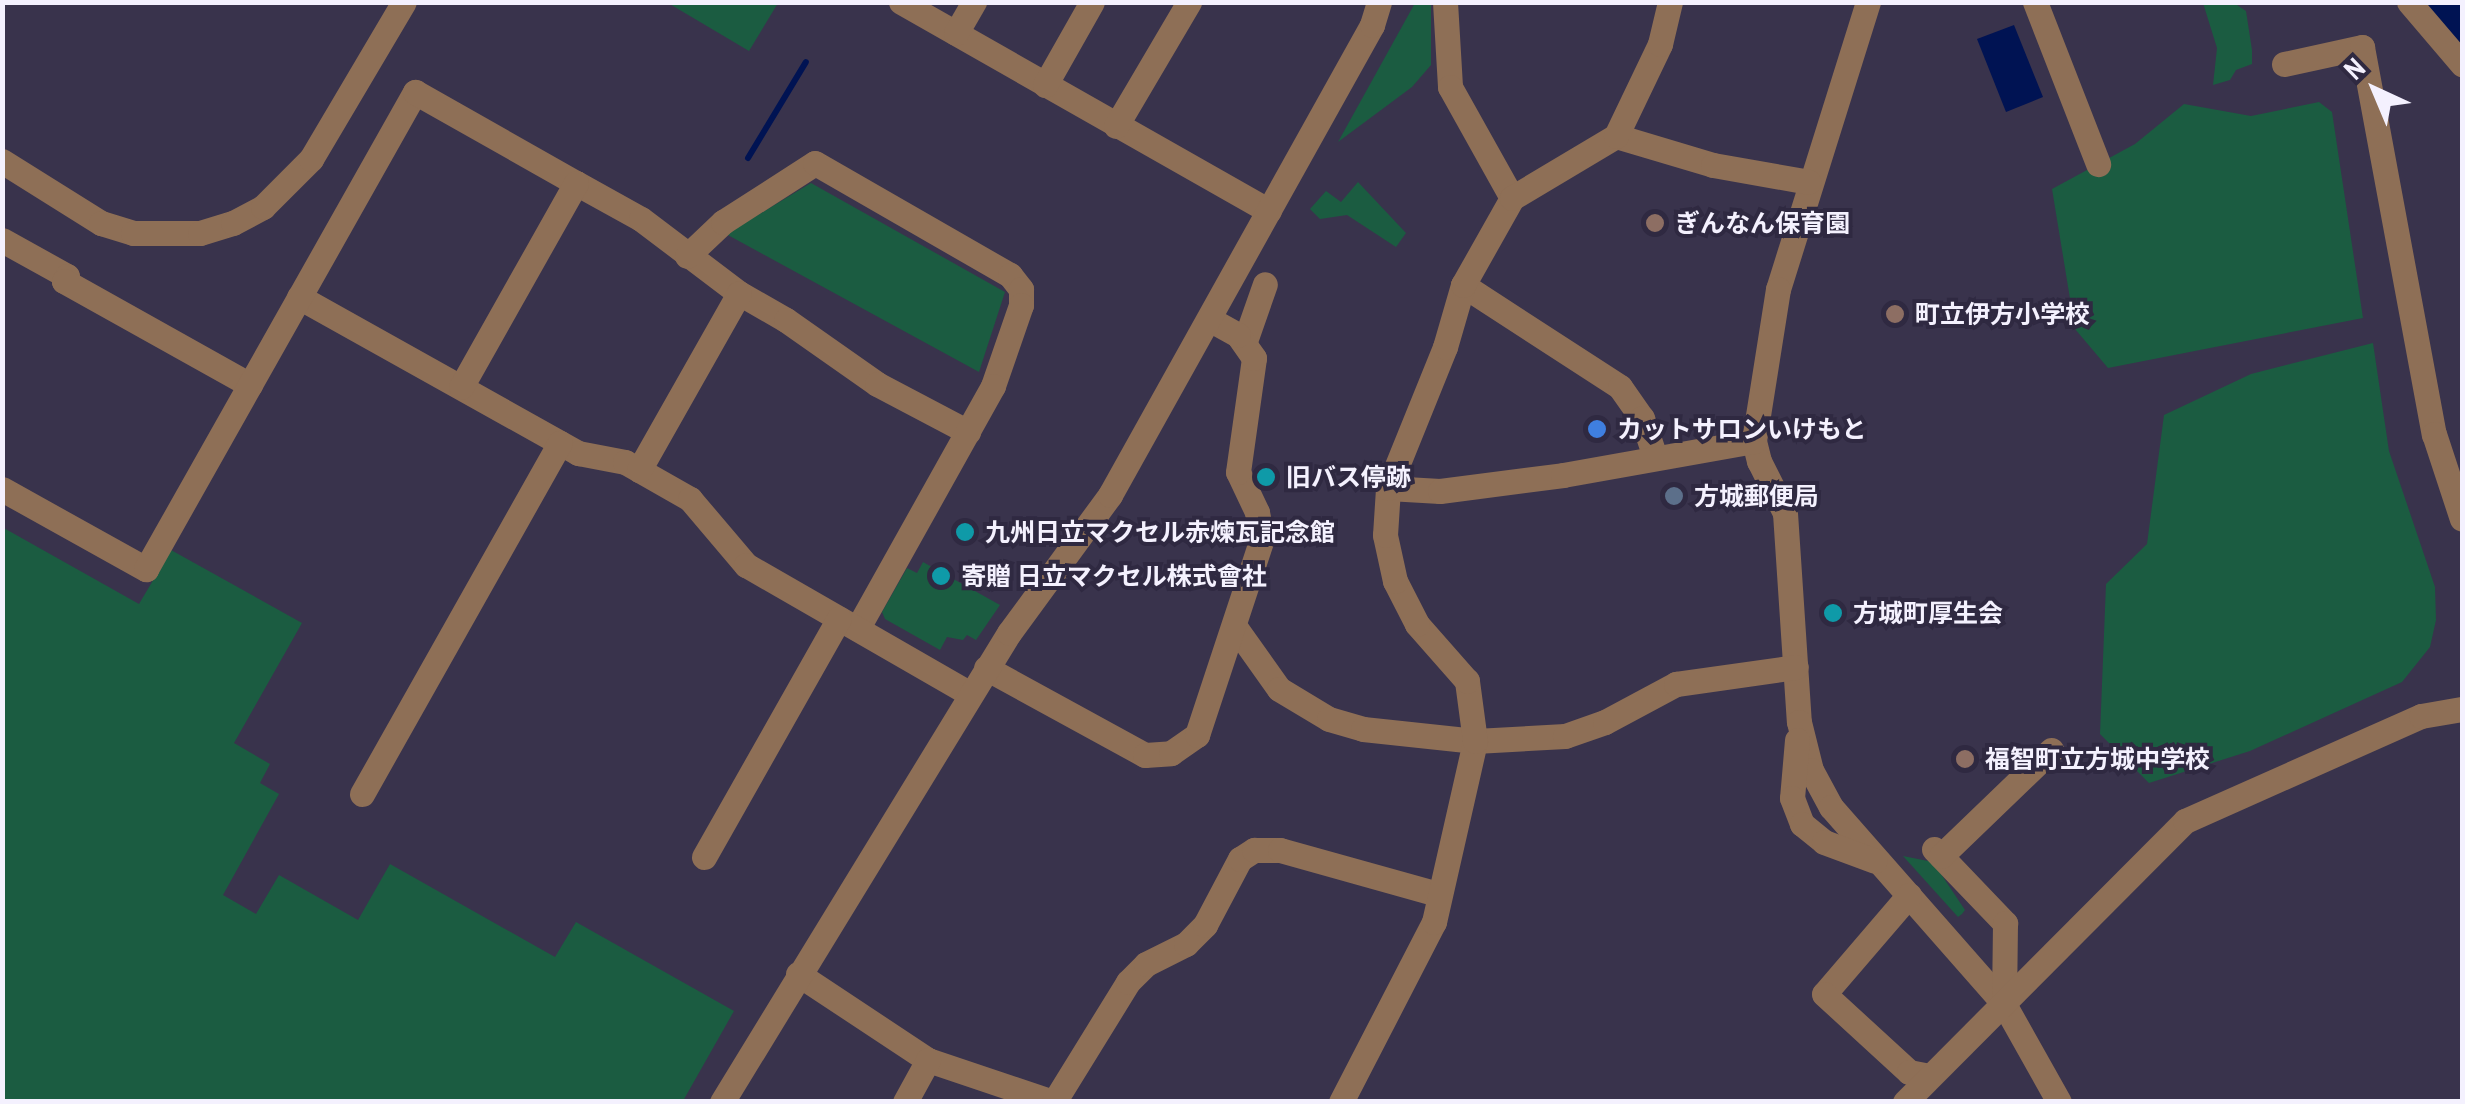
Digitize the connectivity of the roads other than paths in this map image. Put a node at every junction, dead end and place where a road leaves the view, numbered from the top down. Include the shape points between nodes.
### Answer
1 (404, 2) edge
2 (901, 2) edge
3 (974, 2) edge
4 (1092, 2) edge
5 (1189, 2) edge
6 (1380, 2) edge
7 (1445, 2) edge
8 (1670, 2) edge
9 (1868, 2) edge
10 (2036, 2) edge
11 (2420, 6) edge
12 (956, 33) junction
13 (2284, 64) dead end
14 (2462, 64) edge
15 (1045, 86) junction
16 (1116, 126) junction
17 (1616, 136) junction
18 (2, 161) edge
19 (2098, 164) dead end
20 (1808, 182) junction
21 (576, 183) junction
22 (1512, 198) junction
23 (1269, 210) junction
24 (2, 240) edge
25 (687, 256) junction
26 (1265, 284) dead end
27 (1463, 285) junction
28 (739, 293) junction
29 (300, 297) junction
30 (1209, 319) junction
31 (1245, 341) junction
32 (250, 385) junction
33 (461, 387) junction
34 (968, 432) junction
35 (1754, 440) junction
36 (560, 443) junction
37 (1654, 458) junction
38 (639, 470) junction
39 (2, 488) edge
40 (1388, 488) junction
41 (2462, 519) edge
42 (848, 624) junction
43 (1235, 626) junction
44 (1796, 667) junction
45 (986, 668) junction
46 (970, 694) junction
47 (2462, 709) edge
48 (1475, 740) junction
49 (2051, 750) dead end
50 (362, 794) dead end
51 (704, 858) dead end
52 (1438, 894) junction
53 (1909, 896) junction
54 (798, 974) junction
55 (2004, 1004) junction
56 (928, 1060) junction
57 (1930, 1076) junction
58 (722, 1102) edge
59 (905, 1102) edge
60 (1054, 1102) edge
61 (1341, 1102) edge
62 (1905, 1102) edge
63 (2059, 1102) edge

1 - 18 street via 311,159 263,207 233,223 184,235 133,233 100,223
2 - 12 street
3 - 12 street
4 - 15 street
5 - 16 street
6 - 23 street
7 - 22 street via 1450,87
8 - 17 street via 1660,44
9 - 20 street
10 - 19 street
11 - 14 street
12 - 15 street
13 - 41 street via 2362,47 2434,434
15 - 16 street
16 - 23 street
17 - 20 street via 1712,165
17 - 22 street
20 - 35 street via 1778,290
21 - 25 street via 641,218
21 - 29 street via 415,92
21 - 33 street
22 - 27 street
23 - 30 street
24 - 32 street
25 - 28 street
25 - 34 street via 722,222 815,163 1010,275 1021,289 1021,305 993,386
26 - 31 street
27 - 37 street via 1620,387 1642,418
27 - 40 street
28 - 34 street via 877,384
28 - 38 street
29 - 32 street
29 - 33 street
30 - 31 street
30 - 45 street via 1110,495
31 - 43 street via 1254,358 1238,472 1262,538
32 - 39 street via 146,569
33 - 36 street
34 - 42 street
35 - 37 street
35 - 44 street via 1786,513
36 - 38 street
36 - 50 street
37 - 40 street via 1440,491
38 - 42 street via 690,500 746,565
40 - 48 street via 1385,535 1395,581 1417,624 1466,680
42 - 46 street
42 - 51 street
43 - 45 street via 1202,726 1171,753 1145,755
43 - 48 street via 1280,689 1329,720
44 - 48 street via 1676,684 1565,736
44 - 53 street via 1799,722 1823,795
45 - 46 street
46 - 54 street
47 - 55 street via 2422,716 2201,811 2172,832
48 - 52 street
49 - 55 street via 1937,853 2005,923
52 - 60 street via 1280,850 1254,850 1240,860 1205,925 1128,982
52 - 61 street via 1434,922
53 - 55 street
53 - 57 street via 1824,994 1909,1072
54 - 56 street
54 - 58 street
55 - 57 street
55 - 63 street
56 - 59 street
56 - 60 street
57 - 62 street

